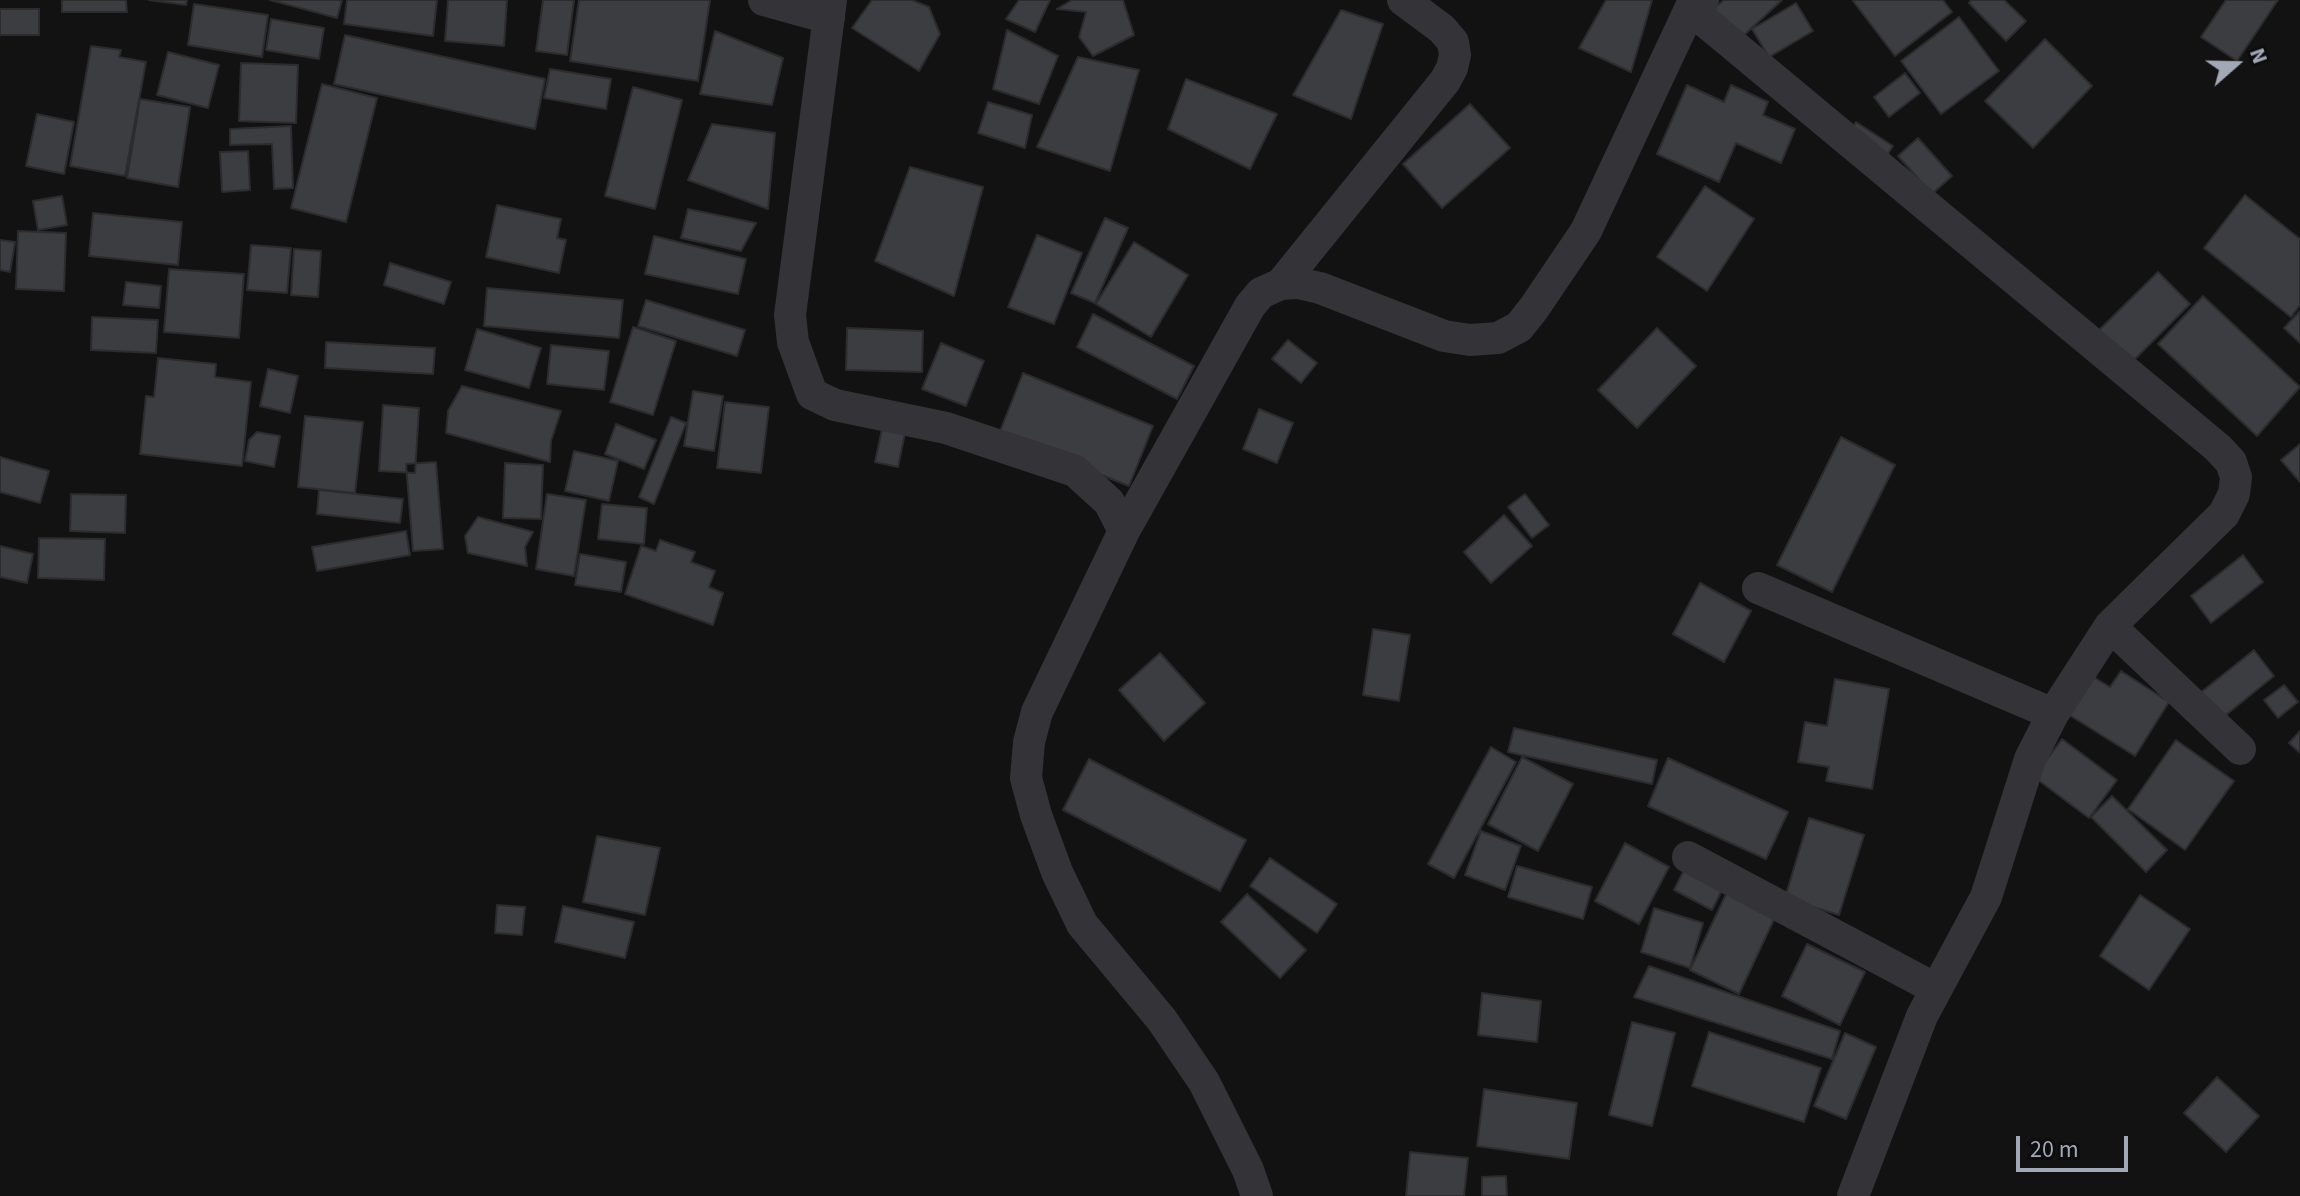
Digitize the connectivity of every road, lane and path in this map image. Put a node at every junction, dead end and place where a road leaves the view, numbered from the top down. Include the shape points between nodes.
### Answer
1 (764, 0) edge
2 (1403, 0) edge
3 (1696, 5) edge
4 (830, 9) edge
5 (1281, 284) junction
6 (1124, 531) junction
7 (1758, 588) dead end
8 (2110, 626) junction
9 (2053, 714) junction
10 (2240, 749) dead end
11 (1688, 857) dead end
12 (1936, 989) junction
13 (1257, 1196) edge
14 (1853, 1196) edge

1 - 4 street
2 - 5 street via 1453,42 1452,68
3 - 5 street via 1586,231 1519,327 1498,338 1444,336 1320,288
3 - 8 street via 2231,462 2234,494 2224,514
4 - 6 street via 790,315 793,342 812,394 835,405 946,428 1075,471 1109,502
5 - 6 street via 1261,293 1250,306
6 - 13 street via 1037,712 1026,778 1057,872 1082,924 1162,1020 1204,1082
7 - 9 street
8 - 9 street
8 - 10 street
9 - 12 street via 2030,759 1986,897
11 - 12 street
12 - 14 street

